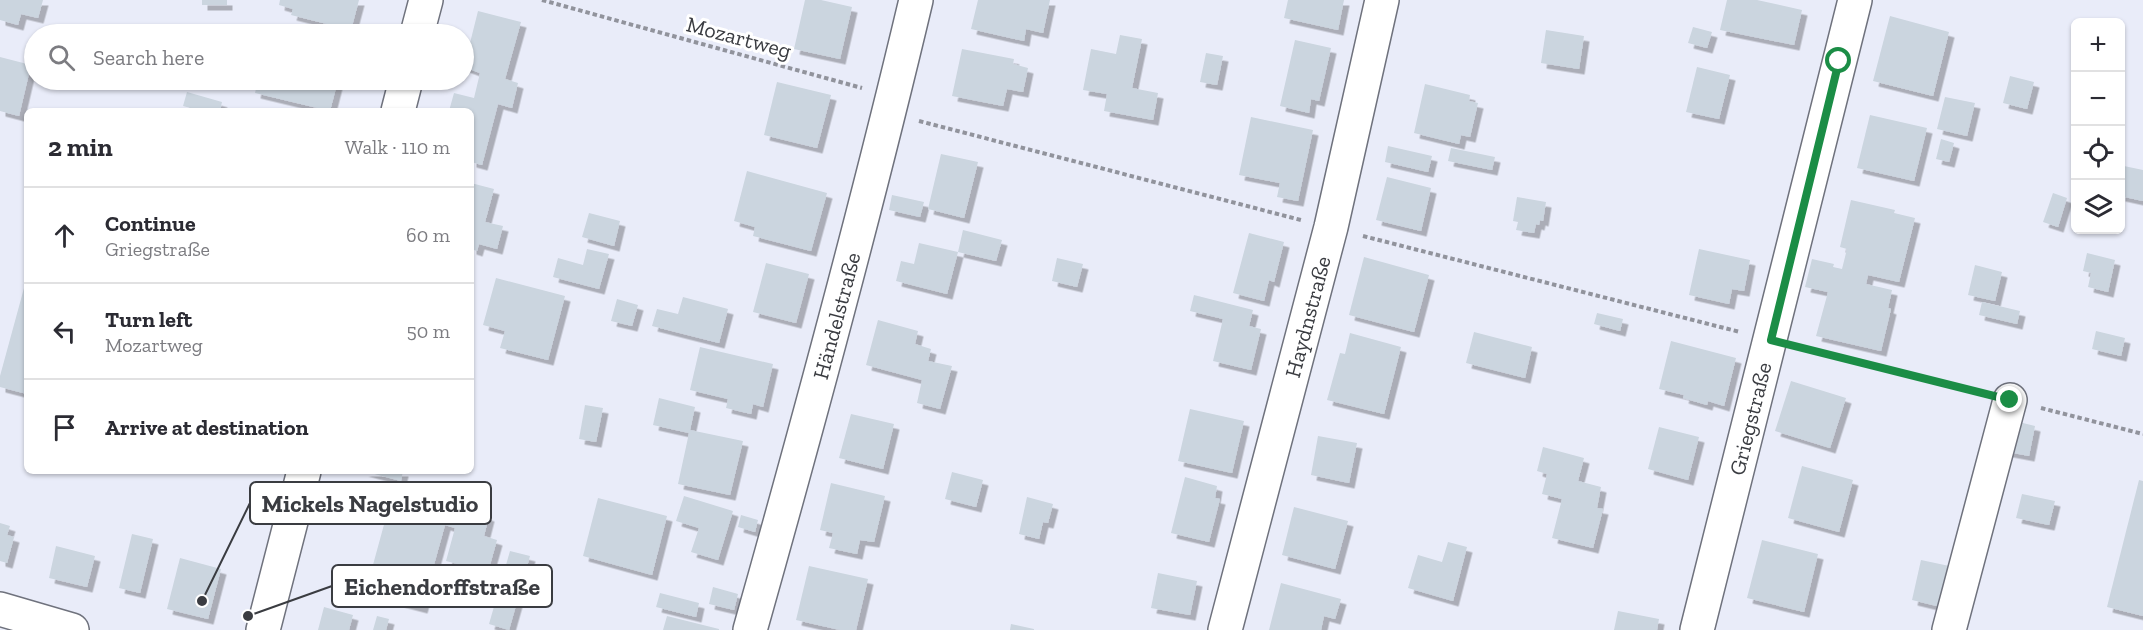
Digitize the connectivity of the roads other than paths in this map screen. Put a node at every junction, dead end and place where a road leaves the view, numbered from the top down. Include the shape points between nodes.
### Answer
1 (426, 0) edge
2 (916, 0) edge
3 (1382, 0) edge
4 (1855, 0) edge
5 (420, 24) edge
6 (403, 90) edge
7 (399, 108) edge
8 (2010, 400) road end
9 (303, 474) edge
10 (0, 609) edge
11 (72, 630) edge
12 (263, 630) edge
13 (750, 630) edge
14 (1225, 630) edge
15 (1697, 630) edge
16 (1949, 630) edge

1 - 5 street
2 - 13 street, Händelstraße
3 - 14 street, Haydnstraße via 1331,227
4 - 15 street, Griegstraße
6 - 7 street
8 - 16 street
9 - 12 street
10 - 11 street

